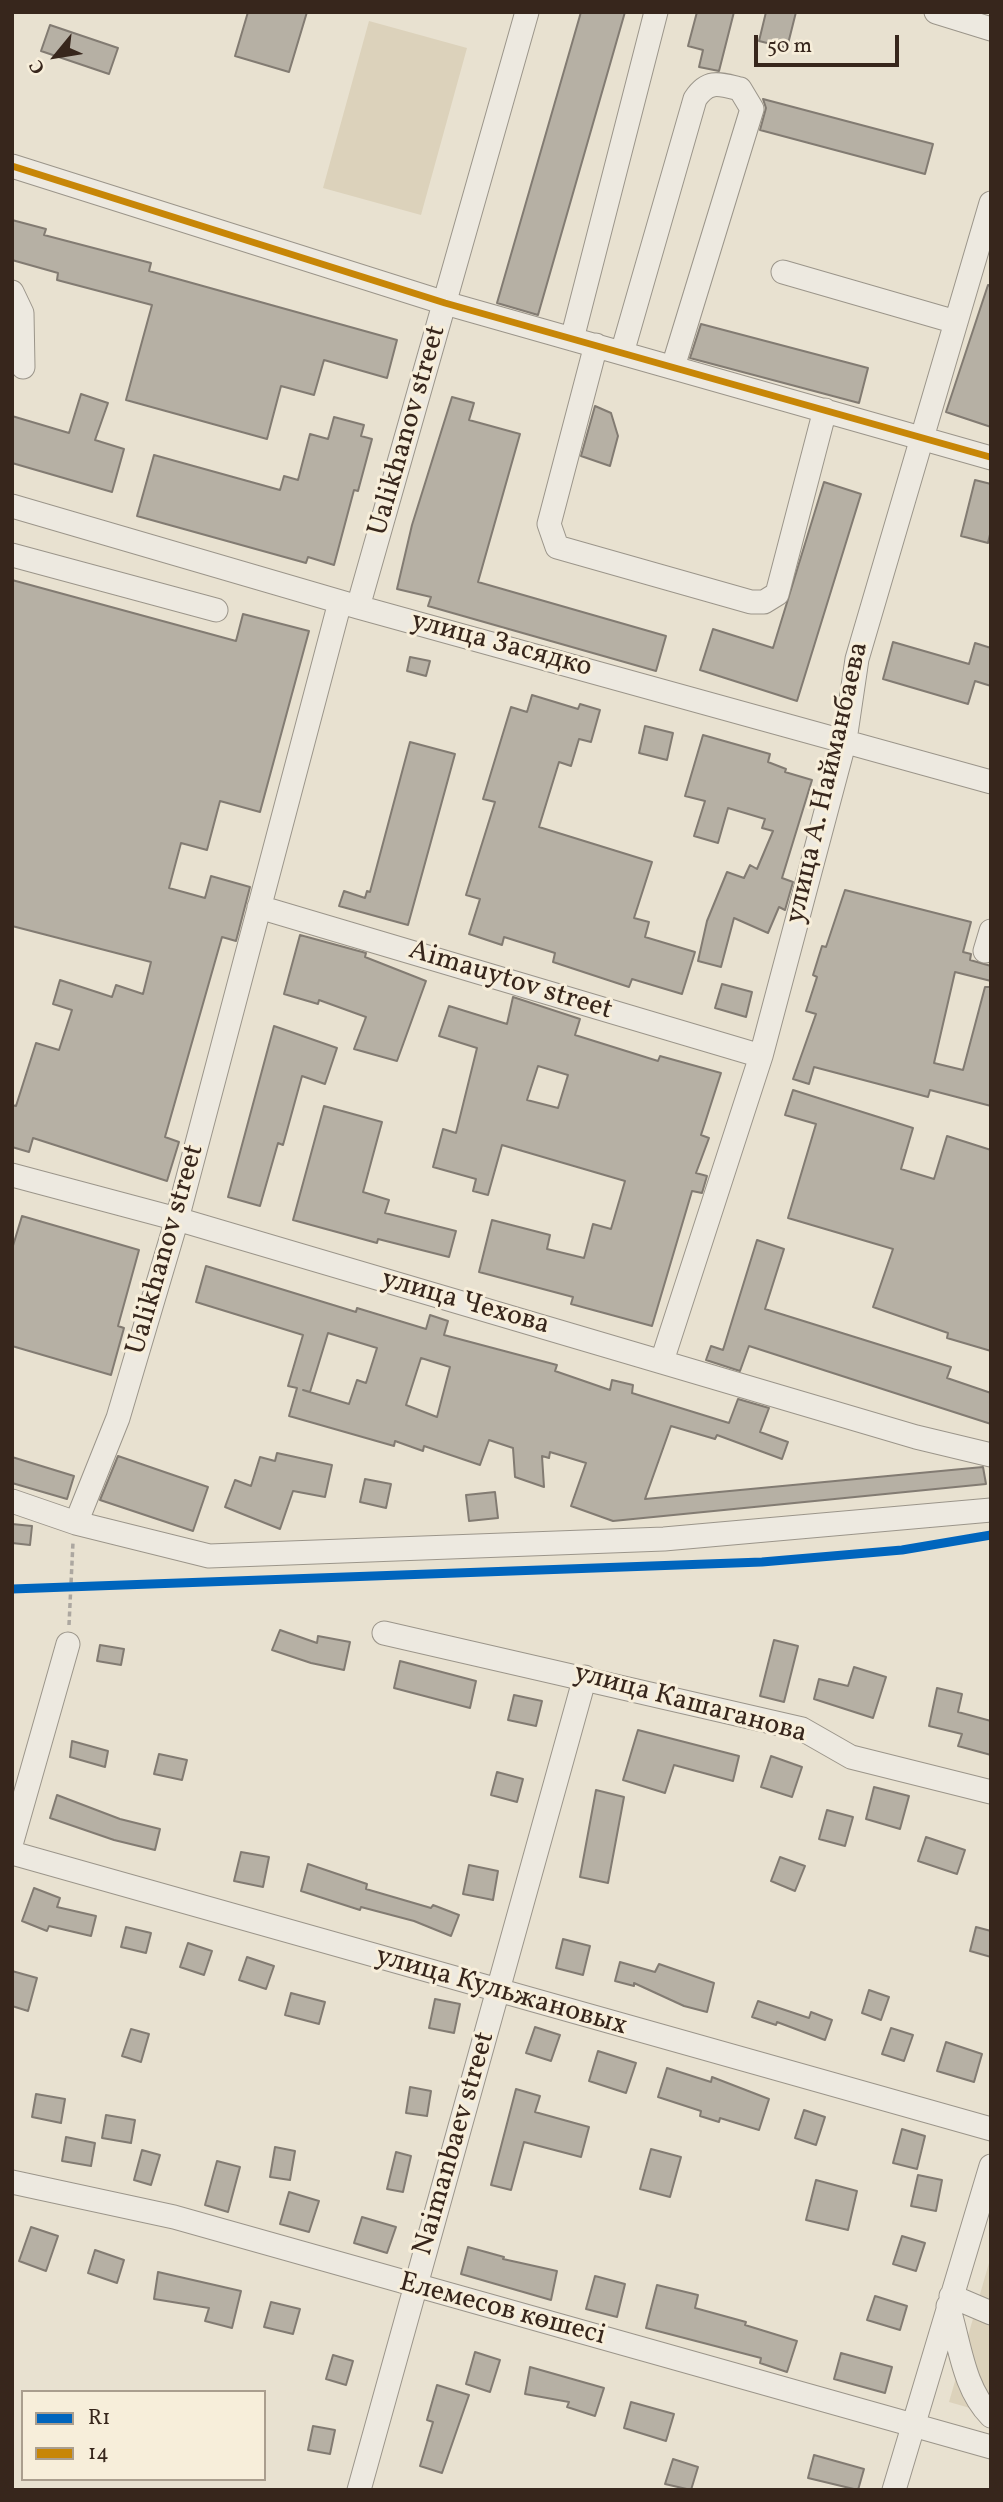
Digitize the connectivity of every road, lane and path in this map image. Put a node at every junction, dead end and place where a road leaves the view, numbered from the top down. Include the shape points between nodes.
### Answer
1 (527, 12) edge
2 (656, 12) edge
3 (936, 12) edge
4 (991, 29) edge
5 (12, 166) edge
6 (991, 203) edge
7 (783, 272) dead end
8 (12, 292) edge
9 (445, 303) junction
10 (956, 322) junction
11 (572, 339) junction
12 (596, 345) junction
13 (622, 353) junction
14 (23, 367) dead end
15 (674, 367) junction
16 (825, 410) junction
17 (922, 438) junction
18 (991, 458) edge
19 (12, 506) edge
20 (12, 555) edge
21 (349, 604) junction
22 (216, 610) dead end
23 (845, 740) junction
24 (991, 782) edge
25 (259, 907) junction
26 (761, 1056) junction
27 (12, 1175) edge
28 (177, 1219) junction
29 (662, 1361) junction
30 (991, 1455) edge
31 (12, 1501) edge
32 (991, 1510) edge
33 (76, 1523) junction
34 (384, 1633) dead end
35 (68, 1644) joint
36 (585, 1677) junction
37 (991, 1792) edge
38 (12, 1841) edge
39 (12, 1853) edge
40 (498, 1992) junction
41 (991, 2129) edge
42 (991, 2166) edge
43 (12, 2182) edge
44 (416, 2287) junction
45 (950, 2301) junction
46 (991, 2313) edge
47 (991, 2416) edge
48 (912, 2423) junction
49 (991, 2446) edge
50 (359, 2490) edge
51 (894, 2490) edge

1 - 9 street, Ualikhanov street
2 - 11 street
3 - 4 street
5 - 9 street
6 - 10 street, улица А. Найманбаева
7 - 10 street
8 - 14 street via 22,313
9 - 11 street
9 - 21 street, Ualikhanov street
10 - 17 street, улица А. Найманбаева
11 - 12 street
12 - 13 street
12 - 16 street via 549,524 557,547 764,602 777,594
13 - 15 street
13 - 15 street via 695,99 702,88 716,82 740,89 752,109
15 - 16 street
16 - 17 street
17 - 18 street
17 - 23 street, улица А. Найманбаева via 857,659
19 - 21 street, улица Засядко
20 - 22 street
21 - 23 street, улица Засядко
21 - 25 street, Ualikhanov street
23 - 24 street, улица Засядко
23 - 26 street, улица А. Найманбаева
25 - 26 street, Aimauytov street
25 - 28 street, Ualikhanov street
26 - 29 street, улица А. Найманбаева
27 - 28 street, улица Чехова
28 - 29 street, улица Чехова
28 - 33 street, Ualikhanov street via 118,1418
29 - 30 street, улица Чехова
31 - 33 street
32 - 33 street via 664,1539 209,1556
33 - 35 path via 68,1587
34 - 36 street, улица Кашаганова
35 - 38 street
36 - 37 street, улица Кашаганова via 802,1729 850,1757
36 - 40 street, Naimanbaev street
39 - 40 street, улица Кульжановых
40 - 41 street, улица Кульжановых
40 - 44 street, Naimanbaev street
42 - 45 street
43 - 44 street, Елемесов көшесі via 174,2217
44 - 48 street, Елемесов көшесі
44 - 50 street, Naimanbaev street
45 - 46 street
45 - 47 street via 969,2387
45 - 48 street
48 - 49 street, Елемесов көшесі
48 - 51 street

